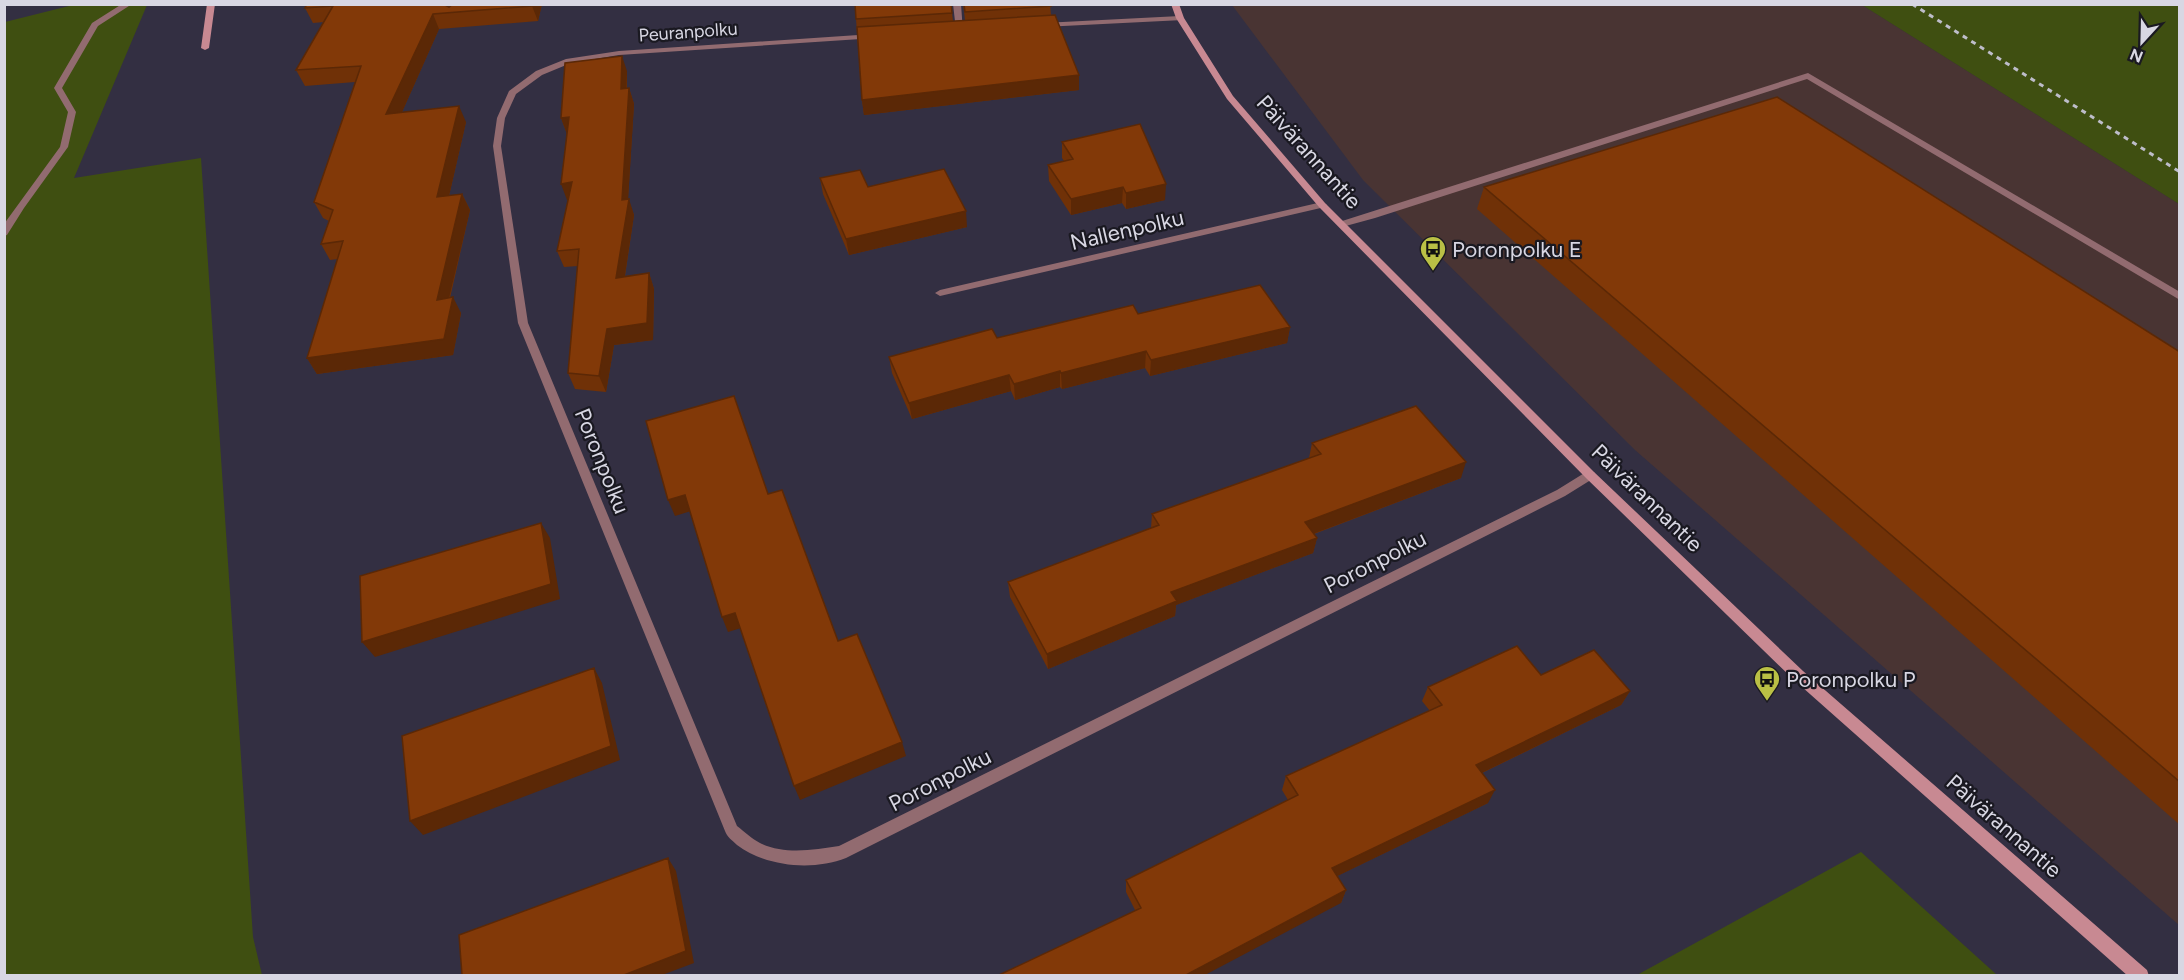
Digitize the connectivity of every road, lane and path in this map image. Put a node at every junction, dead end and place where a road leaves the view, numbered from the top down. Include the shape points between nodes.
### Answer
1 (128, 4) edge
2 (211, 4) edge
3 (957, 4) edge
4 (1175, 4) edge
5 (1180, 18) junction
6 (1029, 26) edge
7 (960, 30) junction
8 (971, 30) edge
9 (948, 31) edge
10 (877, 36) edge
11 (205, 48) dead end
12 (1323, 206) junction
13 (1342, 224) junction
14 (4, 233) edge
15 (940, 293) dead end
16 (2180, 297) edge
17 (549, 388) joint
18 (1590, 475) junction
19 (2141, 975) edge

1 - 14 street via 95,25 58,88 72,112 64,147
2 - 11 street
3 - 7 street
4 - 5 street, Päivärannantie
5 - 6 street
5 - 12 street, Päivärannantie via 1230,96
7 - 8 street
7 - 9 street
10 - 17 street, Peuranpolku via 619,53 569,61 539,73 512,93 501,118 497,146 500,170 523,323
12 - 13 street, Päivärannantie
12 - 15 street, Nallenpolku
13 - 16 street via 1808,76
13 - 18 street, Päivärannantie
17 - 18 street, Poronpolku via 732,831 754,848 782,857 814,858 841,853
18 - 19 street, Päivärannantie via 1798,675

